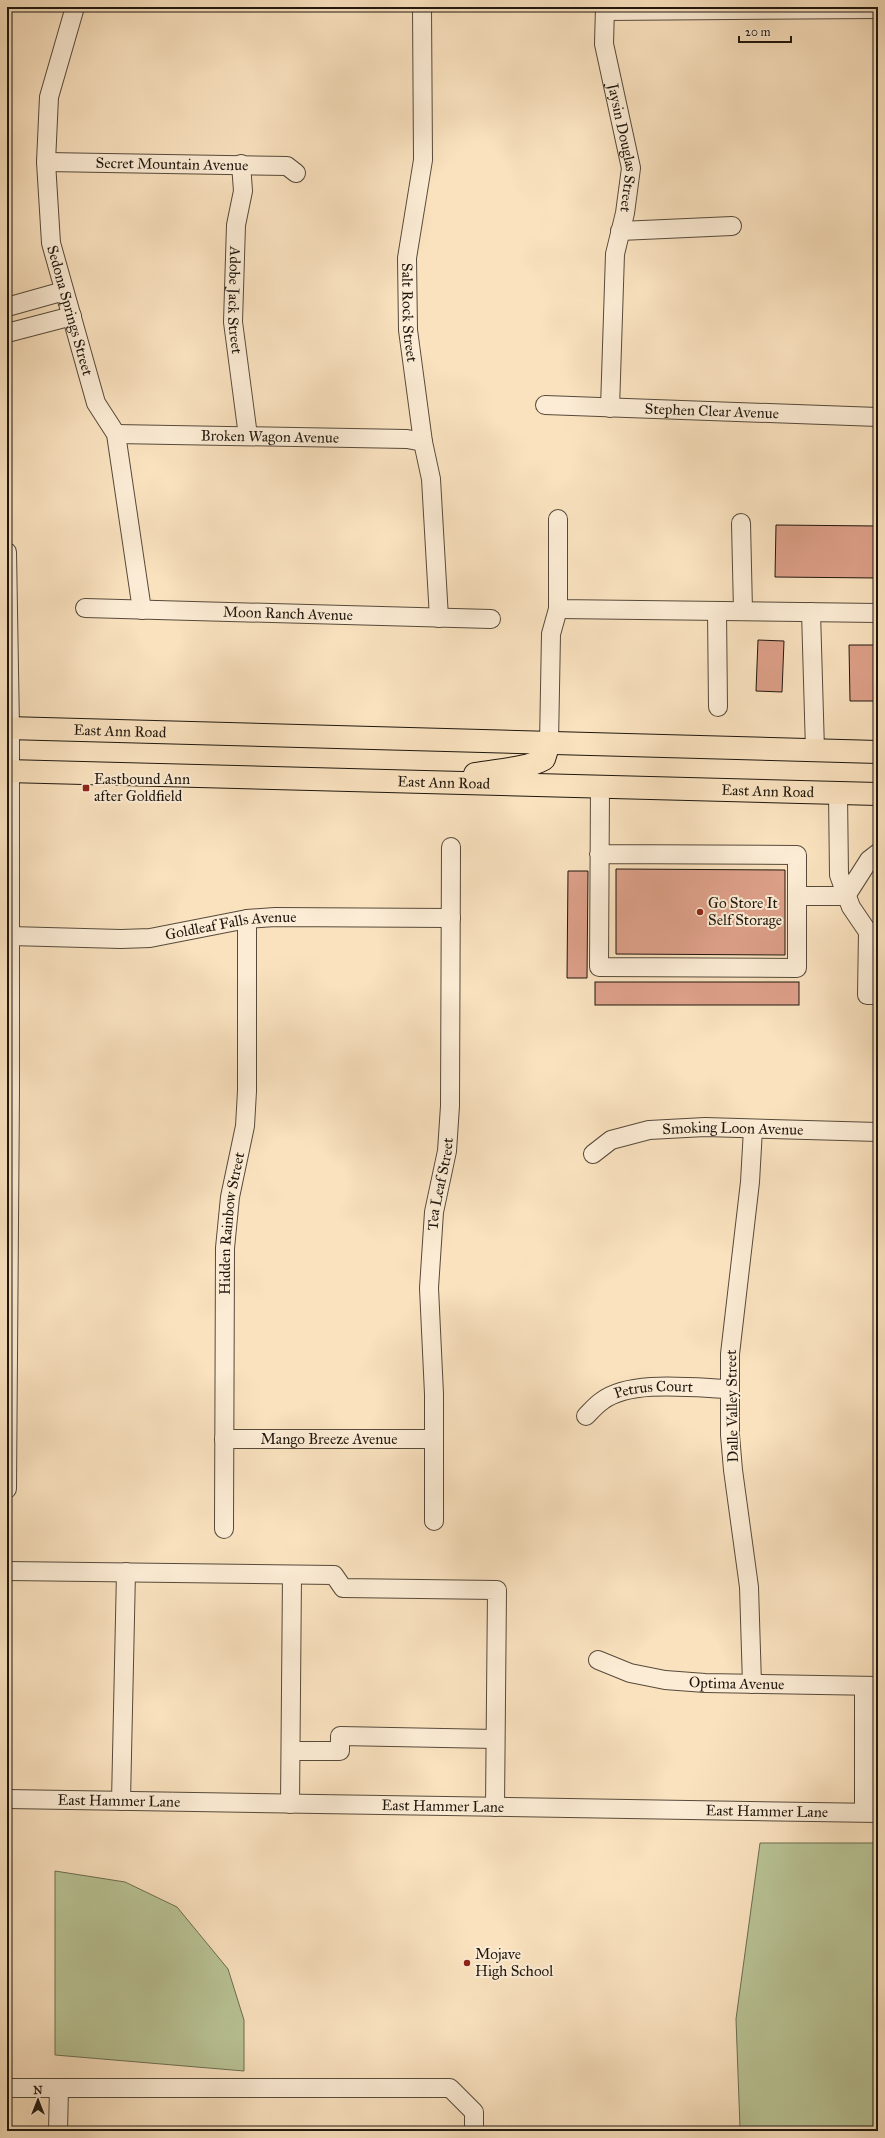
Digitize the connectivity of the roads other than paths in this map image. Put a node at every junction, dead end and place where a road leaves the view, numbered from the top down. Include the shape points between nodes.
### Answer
1 (75, 7) edge
2 (422, 7) edge
3 (605, 9) edge
4 (878, 9) edge
5 (46, 162) junction
6 (241, 164) junction
7 (296, 173) dead end
8 (732, 226) dead end
9 (620, 231) junction
10 (64, 292) junction
11 (12, 306) edge
12 (72, 316) junction
13 (15, 331) edge
14 (545, 405) dead end
15 (610, 408) junction
16 (878, 417) edge
17 (116, 434) junction
18 (248, 436) junction
19 (423, 442) junction
20 (558, 519) dead end
21 (741, 523) dead end
22 (7, 552) edge
23 (85, 608) dead end
24 (558, 609) junction
25 (142, 610) junction
26 (717, 611) junction
27 (743, 611) junction
28 (811, 612) junction
29 (878, 613) edge
30 (439, 618) junction
31 (491, 619) dead end
32 (718, 707) dead end
33 (8, 728) edge
34 (549, 743) junction
35 (814, 750) junction
36 (878, 752) edge
37 (8, 771) edge
38 (431, 782) junction
39 (600, 786) junction
40 (838, 793) junction
41 (878, 794) edge
42 (451, 847) dead end
43 (878, 853) edge
44 (600, 854) junction
45 (797, 896) junction
46 (846, 896) junction
47 (451, 918) junction
48 (247, 919) junction
49 (873, 932) edge
50 (10, 936) junction
51 (878, 995) edge
52 (9, 1089) edge
53 (753, 1129) junction
54 (878, 1132) edge
55 (593, 1154) dead end
56 (8, 1284) edge
57 (730, 1389) junction
58 (586, 1416) dead end
59 (224, 1439) junction
60 (434, 1439) junction
61 (7, 1481) edge
62 (7, 1489) edge
63 (434, 1521) dead end
64 (224, 1528) dead end
65 (7, 1571) edge
66 (126, 1572) junction
67 (292, 1575) junction
68 (598, 1660) dead end
69 (752, 1684) junction
70 (871, 1686) edge
71 (495, 1739) junction
72 (291, 1751) junction
73 (7, 1799) edge
74 (121, 1801) junction
75 (290, 1804) junction
76 (495, 1807) junction
77 (871, 1813) edge
78 (7, 2088) edge
79 (59, 2088) junction
80 (58, 2131) edge
81 (474, 2131) edge

1 - 5 street, Sedona Springs Street via 49,97
2 - 19 street, Salt Rock Street via 423,160 407,258 408,330
3 - 4 street
3 - 9 street, Jaysin Douglas Street via 604,44 631,168
5 - 6 street, Secret Mountain Avenue
5 - 10 street, Sedona Springs Street via 51,243
6 - 7 street, Secret Mountain Avenue via 286,166
6 - 18 street, Adobe Jack Street via 243,191 236,225 233,322
8 - 9 street
9 - 15 street, Jaysin Douglas Street via 614,268
10 - 11 street
10 - 12 street, Sedona Springs Street
11 - 13 street
12 - 13 street
12 - 17 street, Sedona Springs Street via 96,403
14 - 15 street, Stephen Clear Avenue
15 - 16 street, Stephen Clear Avenue
17 - 18 street, Broken Wagon Avenue
17 - 25 street, Sedona Springs Street
18 - 19 street, Broken Wagon Avenue via 407,439
19 - 30 street, Salt Rock Street via 431,479
20 - 24 street
21 - 27 street
22 - 33 street
23 - 25 street, Moon Ranch Avenue
24 - 26 street
24 - 34 street via 551,634
25 - 30 street, Moon Ranch Avenue
26 - 27 street
26 - 32 street
27 - 28 street
28 - 29 street
28 - 35 street
30 - 31 street, Moon Ranch Avenue
33 - 34 main road, East Ann Road
33 - 37 street
34 - 35 main road, East Ann Road
34 - 38 main road via 544,759 534,766
35 - 36 main road, East Ann Road
37 - 38 main road, East Ann Road
37 - 50 street
38 - 39 main road, East Ann Road
39 - 40 main road, East Ann Road
39 - 44 street
40 - 41 main road, East Ann Road
40 - 46 street via 839,869
42 - 47 street, Tea Leaf Street
43 - 46 street via 869,860
44 - 45 street via 797,855
44 - 45 street via 599,967 797,968
45 - 46 street
46 - 49 street
47 - 48 street, Goldleaf Falls Avenue
47 - 60 street, Tea Leaf Street via 448,1144 434,1212 429,1267
48 - 50 street, Goldleaf Falls Avenue via 150,938
48 - 59 street, Hidden Rainbow Street via 247,1091 245,1126 230,1197 225,1248
49 - 51 street via 866,995
50 - 52 street
52 - 56 street
53 - 54 street, Smoking Loon Avenue
53 - 55 street, Smoking Loon Avenue via 705,1127 649,1130 611,1140
53 - 57 street, Dalle Valley Street via 749,1189 730,1354
56 - 61 street
57 - 58 street, Petrus Court via 661,1386 639,1388 602,1400
57 - 69 street, Dalle Valley Street via 733,1470 749,1587
59 - 60 street, Mango Breeze Avenue
59 - 64 street, Hidden Rainbow Street
60 - 63 street, Tea Leaf Street
61 - 62 street
65 - 66 street
66 - 67 street
66 - 74 street
67 - 71 street via 334,1575 343,1588 497,1590
67 - 72 street
68 - 69 street, Optima Avenue via 630,1673 665,1680
69 - 70 street, Optima Avenue
70 - 77 street
71 - 72 street via 340,1736 340,1751
71 - 76 street
72 - 75 street
73 - 74 street, East Hammer Lane
74 - 75 street, East Hammer Lane
75 - 76 street, East Hammer Lane
76 - 77 street, East Hammer Lane
78 - 79 street
79 - 80 street
79 - 81 street via 450,2088 474,2112

